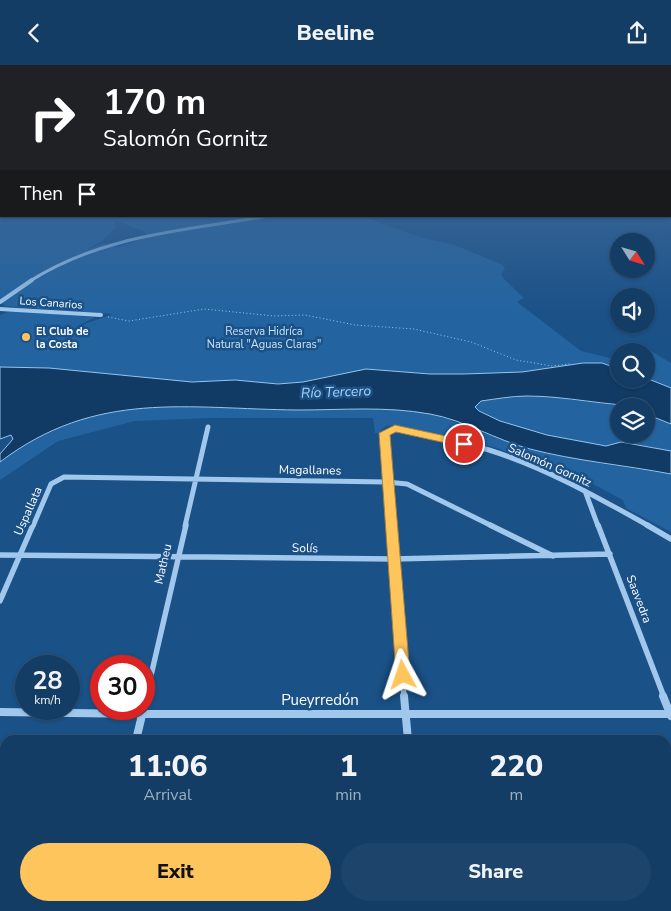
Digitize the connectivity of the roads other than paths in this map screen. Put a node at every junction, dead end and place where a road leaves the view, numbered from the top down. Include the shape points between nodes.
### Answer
1 (160, 233) edge
2 (0, 302) edge
3 (1, 309) edge
4 (101, 315) road end
5 (208, 427) dead end
6 (196, 477) junction
7 (388, 482) junction
8 (51, 484) joint
9 (585, 490) junction
10 (671, 539) edge
11 (610, 554) junction
12 (0, 555) edge
13 (20, 555) junction
14 (553, 556) junction
15 (178, 557) junction
16 (393, 559) junction
17 (0, 601) edge
18 (155, 658) edge
19 (155, 710) edge
20 (90, 711) edge
21 (0, 712) edge
22 (406, 714) junction
23 (671, 715) edge
24 (141, 720) edge
25 (137, 735) edge
26 (408, 735) edge

1 - 2 street via 93,251 48,271
3 - 4 street, Los Canarios
5 - 6 street, Matheu
6 - 7 street, Magallanes
6 - 8 street, Magallanes via 64,477
6 - 15 street, Matheu
7 - 9 street, Salomón Gornitz via 385,433 395,429 489,451
7 - 14 street, Magallanes via 407,484
7 - 16 street
8 - 13 street, Uspallata
9 - 10 street, Salomón Gornitz
9 - 11 street, Saavedra
11 - 14 street, Solís
11 - 23 street, Saavedra
12 - 13 street, Solís
13 - 15 street, Solís
13 - 17 street, Uspallata
14 - 16 street, Solís
15 - 16 street, Solís
15 - 18 street, Matheu
16 - 22 street
19 - 22 street, Pueyrredón
20 - 21 street, Pueyrredón
22 - 23 street, Pueyrredón
22 - 26 street
24 - 25 street, Matheu

